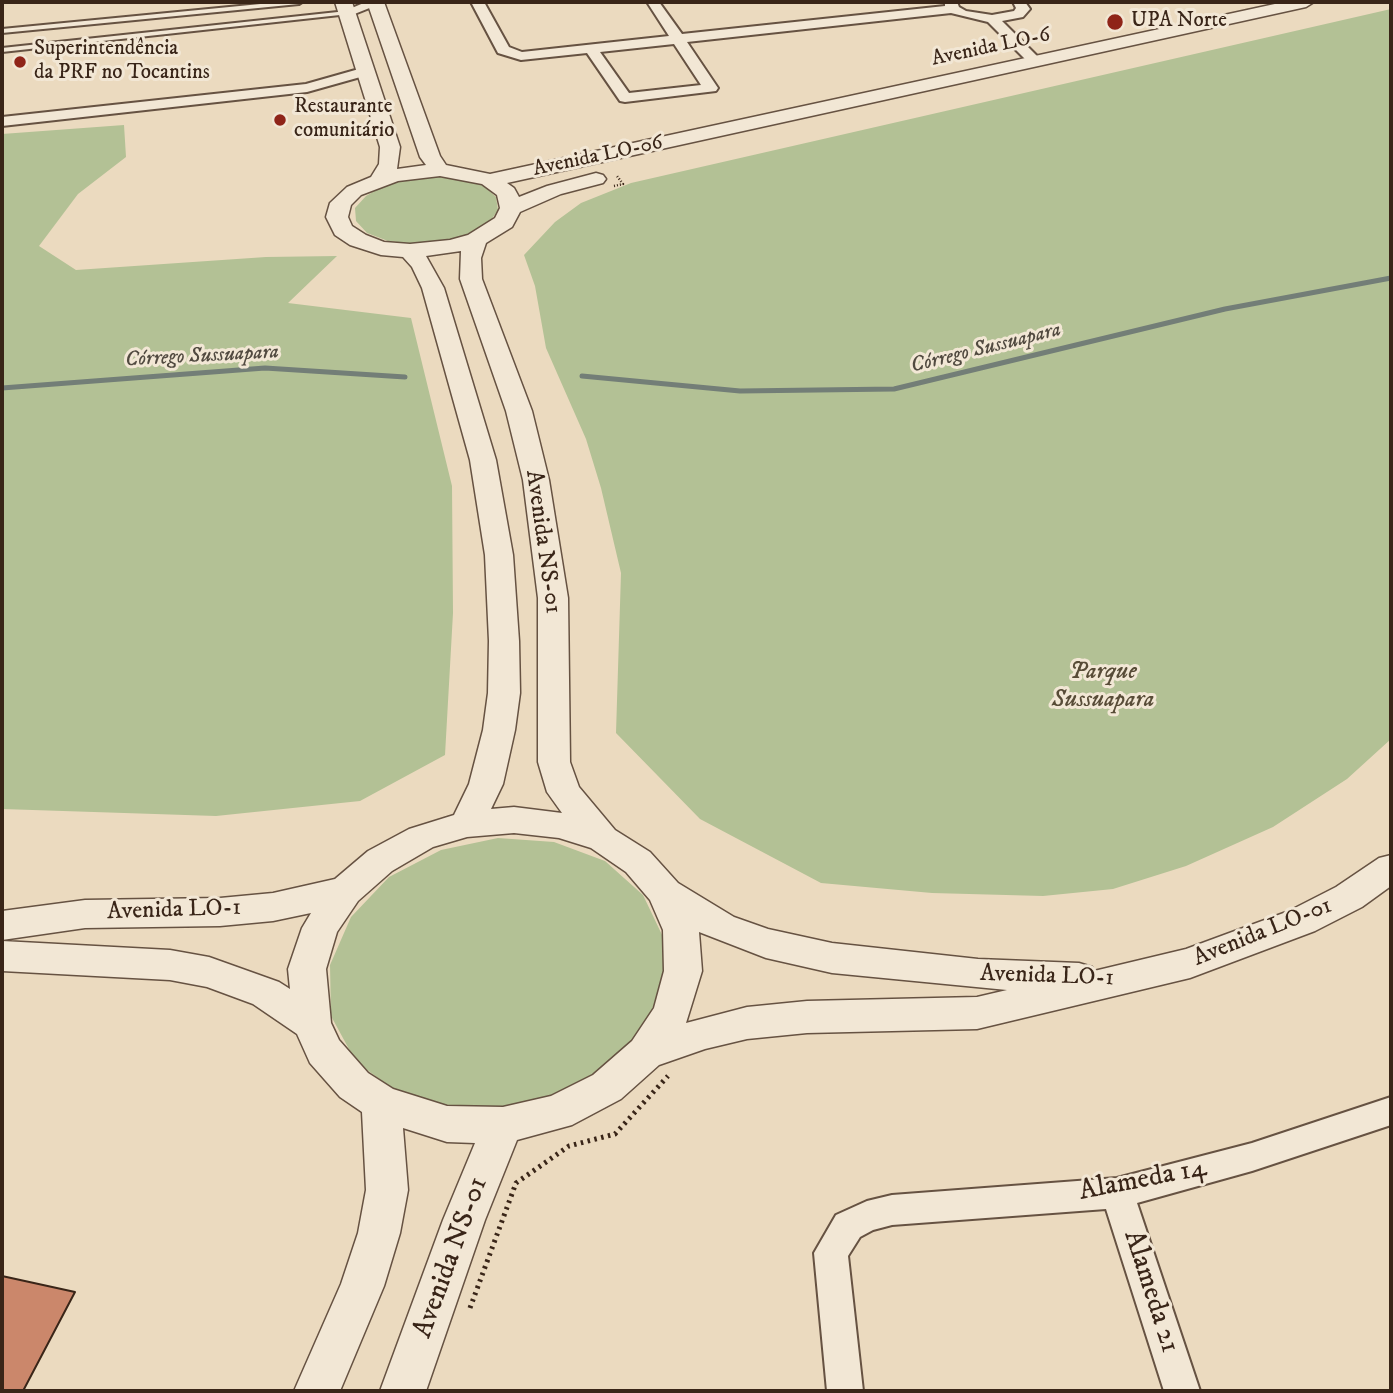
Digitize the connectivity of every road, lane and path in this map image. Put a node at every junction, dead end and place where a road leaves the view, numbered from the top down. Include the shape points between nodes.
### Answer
1 (299, 2) edge
2 (375, 2) edge
3 (478, 2) edge
4 (653, 2) edge
5 (877, 2) edge
6 (1020, 2) edge
7 (1306, 2) edge
8 (952, 5) edge
9 (345, 8) edge
10 (204, 11) junction
11 (890, 16) junction
12 (1010, 17) junction
13 (992, 19) junction
14 (71, 25) junction
15 (207, 28) junction
16 (2, 31) edge
17 (679, 39) junction
18 (68, 43) junction
19 (592, 49) junction
20 (2, 50) edge
21 (1044, 59) junction
22 (366, 71) junction
23 (2, 122) edge
24 (686, 138) junction
25 (440, 170) junction
26 (381, 178) junction
27 (489, 180) junction
28 (511, 208) junction
29 (476, 240) junction
30 (410, 251) junction
31 (467, 824) junction
32 (603, 839) junction
33 (1391, 868) edge
34 (345, 891) junction
35 (665, 893) junction
36 (2, 926) edge
37 (2, 956) edge
38 (1126, 980) junction
39 (312, 1023) junction
40 (657, 1064) junction
41 (381, 1103) junction
42 (1391, 1111) edge
43 (503, 1125) junction
44 (1117, 1193) junction
45 (469, 1310) dead end
46 (317, 1391) edge
47 (403, 1391) edge
48 (845, 1391) edge
49 (1182, 1391) edge

1 - 10 lane
2 - 9 street
2 - 25 street via 430,157
3 - 19 street via 510,55
4 - 17 street
5 - 11 street
6 - 12 street via 1022,11
7 - 21 street, Avenida LO-6
8 - 11 street
8 - 13 street via 967,16
9 - 15 lane
9 - 22 street
10 - 14 lane
10 - 15 lane
11 - 17 street
12 - 13 street
12 - 21 street
13 - 21 street
14 - 16 lane
14 - 18 lane
15 - 18 lane
17 - 19 street
17 - 19 street via 710,89 627,99
18 - 20 lane
21 - 24 street, Avenida LO-6
22 - 23 street via 307,88
22 - 26 street via 390,147 389,164
24 - 27 street, Avenida LO-06
24 - 28 street, Avenida LO-06 via 657,150 613,180 554,190
25 - 26 street
25 - 27 street
26 - 30 street via 354,191 341,204 337,217 343,230 358,240
27 - 28 street via 507,192
28 - 29 street via 504,222
29 - 30 street
29 - 32 street, Avenida NS-01 via 470,258 471,279 519,411 536,480 553,597 554,762 564,792
30 - 31 street, Avenida NS-01 via 433,288 483,460 499,555 504,693 486,784
31 - 32 street via 514,820 560,825
31 - 34 street via 421,838 380,861
32 - 35 street via 638,862
33 - 38 street, Avenida LO-01 via 1349,897 1286,928 1190,963
34 - 36 street, Avenida LO-1 via 273,907 85,914
34 - 39 street via 320,928 307,969
35 - 38 street, Avenida LO-1 via 721,927 832,958 978,974
35 - 40 street via 681,930 683,971
37 - 39 street, Avenida LO-1 via 170,965 209,972 266,993
38 - 40 street, Avenida LO-1 via 977,1013 747,1023 705,1032
39 - 41 street via 324,1051 354,1085
40 - 43 street via 558,1112
40 - 45 path via 615,1134 569,1146 516,1183
41 - 43 street via 447,1124
41 - 46 street via 387,1190 379,1233 362,1286
42 - 44 street, Alameda 14 via 1252,1157
43 - 47 street, Avenida NS-01
44 - 48 street, Alameda 14 via 892,1210 848,1226 831,1253
44 - 49 street, Alameda 21

